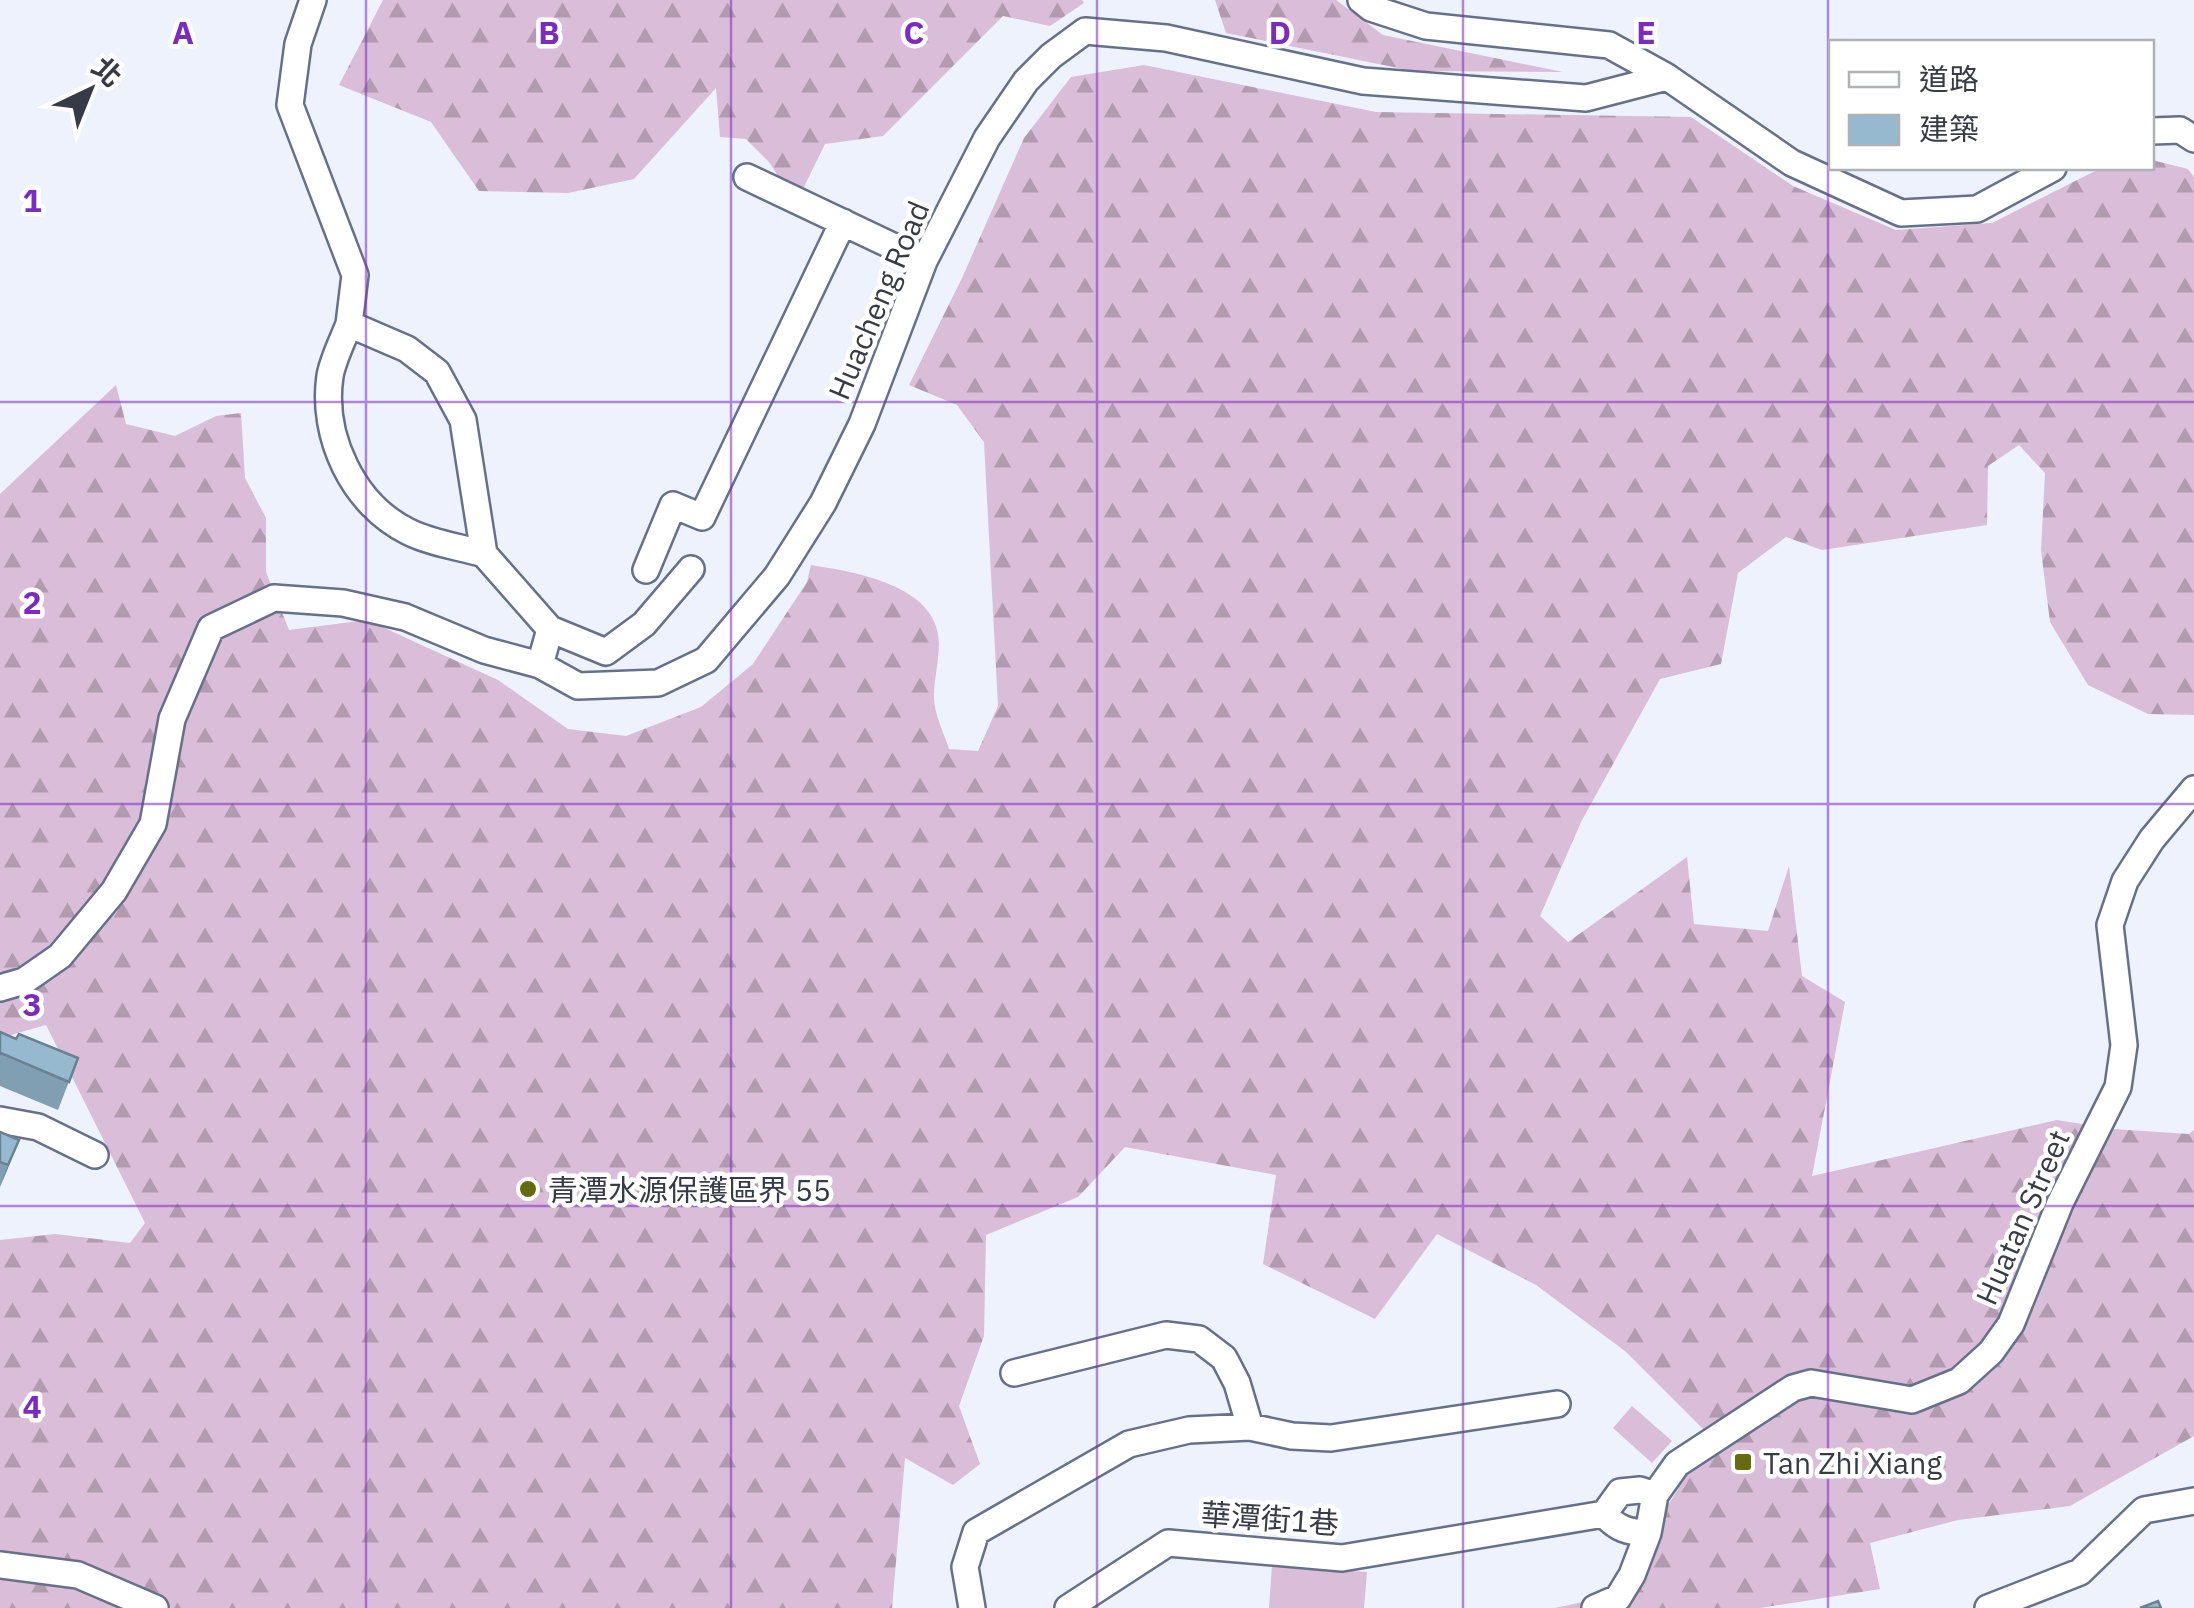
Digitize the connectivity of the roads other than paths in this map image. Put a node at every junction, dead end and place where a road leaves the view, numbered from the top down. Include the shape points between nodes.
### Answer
1 (314, 0) edge
2 (1361, 0) edge
3 (1667, 77) junction
4 (2154, 130) edge
5 (2194, 139) edge
6 (2050, 170) edge
7 (747, 176) dead end
8 (843, 222) junction
9 (924, 260) junction
10 (349, 324) junction
11 (484, 554) junction
12 (691, 569) dead end
13 (646, 570) dead end
14 (550, 629) junction
15 (540, 665) junction
16 (2194, 789) edge
17 (0, 988) edge
18 (0, 1120) edge
19 (95, 1155) dead end
20 (1014, 1374) dead end
21 (1557, 1404) dead end
22 (1250, 1427) junction
23 (1655, 1495) junction
24 (2194, 1500) edge
25 (1604, 1514) junction
26 (1648, 1533) junction
27 (0, 1565) edge
28 (155, 1608) edge
29 (972, 1608) edge
30 (1068, 1608) edge
31 (1595, 1608) edge
32 (1988, 1608) edge

1 - 10 street via 298,44 290,104 355,276
2 - 3 street via 1426,26 1610,45
3 - 6 street via 1792,162 1901,213 1977,209
3 - 9 street, Huacheng Road via 1586,98 1418,86 1363,81 1166,38 1085,31 1026,81 987,138
4 - 5 street via 2180,130
7 - 8 street
8 - 9 street
8 - 13 street via 702,517 673,505
9 - 15 street, Huacheng Road via 862,424 823,502 777,576 706,660 658,683 598,686 578,686
10 - 11 street via 407,349 437,372 463,420
10 - 11 street via 330,376 332,430 344,468 371,505 409,532
11 - 14 street
12 - 14 street via 644,624 606,652
14 - 15 street
15 - 17 street, Huacheng Road via 343,602 274,598 211,628 172,718 153,824 134,858 60,956 24,981
16 - 23 street, Huatan Street via 2125,881 2110,924 2124,1045 2118,1087 2060,1203 2011,1324 1991,1352 1959,1382 1912,1400 1810,1383 1793,1388 1676,1464
18 - 19 street via 38,1127
20 - 22 street via 1166,1335 1199,1340 1224,1358
21 - 22 street via 1331,1438
22 - 29 street via 1189,1430 1129,1444 976,1532 965,1567
23 - 25 street, 華潭街1巷 via 1620,1492
23 - 26 street, Huatan Street
24 - 32 street via 2144,1510 2080,1572
25 - 26 street via 1614,1526
25 - 30 street, 華潭街1巷 via 1342,1558 1168,1543
26 - 31 street, Huatan Street via 1618,1598
27 - 28 street via 78,1575

